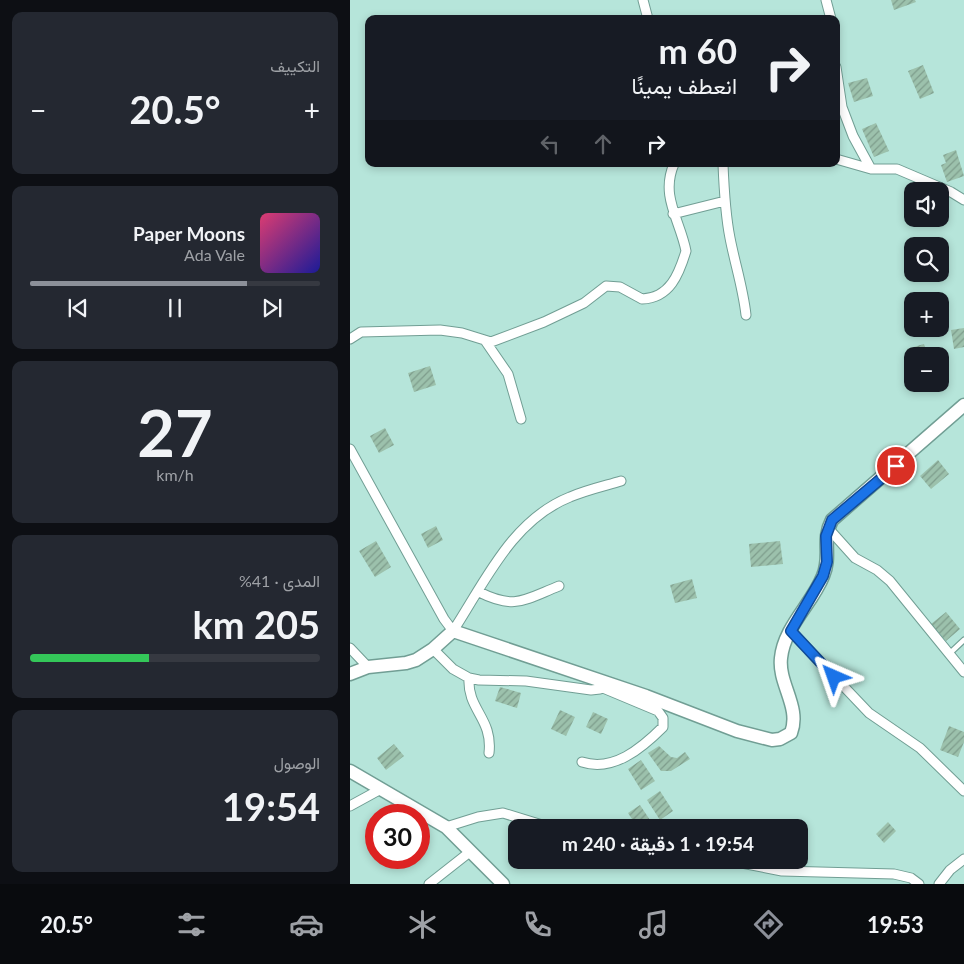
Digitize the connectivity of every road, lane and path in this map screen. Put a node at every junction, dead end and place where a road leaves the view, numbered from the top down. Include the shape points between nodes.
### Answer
1 (643, 0) edge
2 (826, 0) edge
3 (647, 15) edge
4 (830, 15) edge
5 (840, 94) edge
6 (840, 160) edge
7 (673, 167) edge
8 (723, 167) edge
9 (871, 169) junction
10 (964, 200) edge
11 (725, 201) junction
12 (673, 214) junction
13 (746, 315) dead end
14 (350, 339) edge
15 (486, 342) junction
16 (964, 405) edge
17 (521, 419) dead end
18 (350, 449) edge
19 (621, 481) dead end
20 (828, 528) junction
21 (559, 586) dead end
22 (479, 592) junction
23 (453, 631) junction
24 (791, 631) junction
25 (964, 640) edge
26 (350, 648) edge
27 (433, 649) junction
28 (948, 654) junction
29 (368, 667) junction
30 (964, 672) edge
31 (350, 674) edge
32 (469, 678) junction
33 (606, 686) junction
34 (489, 753) dead end
35 (582, 762) dead end
36 (350, 771) edge
37 (964, 778) edge
38 (952, 779) junction
39 (381, 789) junction
40 (964, 791) edge
41 (350, 806) edge
42 (524, 819) edge
43 (446, 827) junction
44 (471, 851) junction
45 (964, 859) edge
46 (772, 869) edge
47 (429, 884) edge
48 (503, 884) edge
49 (919, 884) edge
50 (939, 884) edge

1 - 3 street
2 - 4 street
5 - 9 street via 853,136
6 - 9 street
7 - 12 street via 668,187
8 - 11 street
9 - 10 street via 897,169
11 - 12 street
11 - 13 street
12 - 15 street via 686,251 676,277 662,294 642,299 620,287 606,286 584,303 552,318
14 - 15 street via 361,332 440,330 462,333
15 - 17 street via 508,374
16 - 20 main road via 832,520
18 - 23 street
19 - 22 street via 569,497 542,513 501,554
20 - 24 main road via 827,562 823,576
20 - 28 street via 855,558 890,581
21 - 22 street via 512,604
22 - 23 street
23 - 27 main road
23 - 33 main road
24 - 33 main road via 780,668 794,721 790,733 780,739 737,731
24 - 38 street via 869,713 920,748
25 - 28 lane
26 - 29 street
27 - 29 main road via 406,663
27 - 32 street via 453,669
28 - 30 street
29 - 31 main road
32 - 33 street via 526,681 591,690
32 - 34 street via 471,698 488,729
33 - 35 street via 658,711 663,718 662,727 612,764 595,766
36 - 39 main road
37 - 38 street
38 - 40 street
39 - 41 street
39 - 43 main road
42 - 43 street via 503,812
43 - 44 main road
44 - 47 street
44 - 48 main road
45 - 50 street
46 - 49 street via 894,874 911,878

